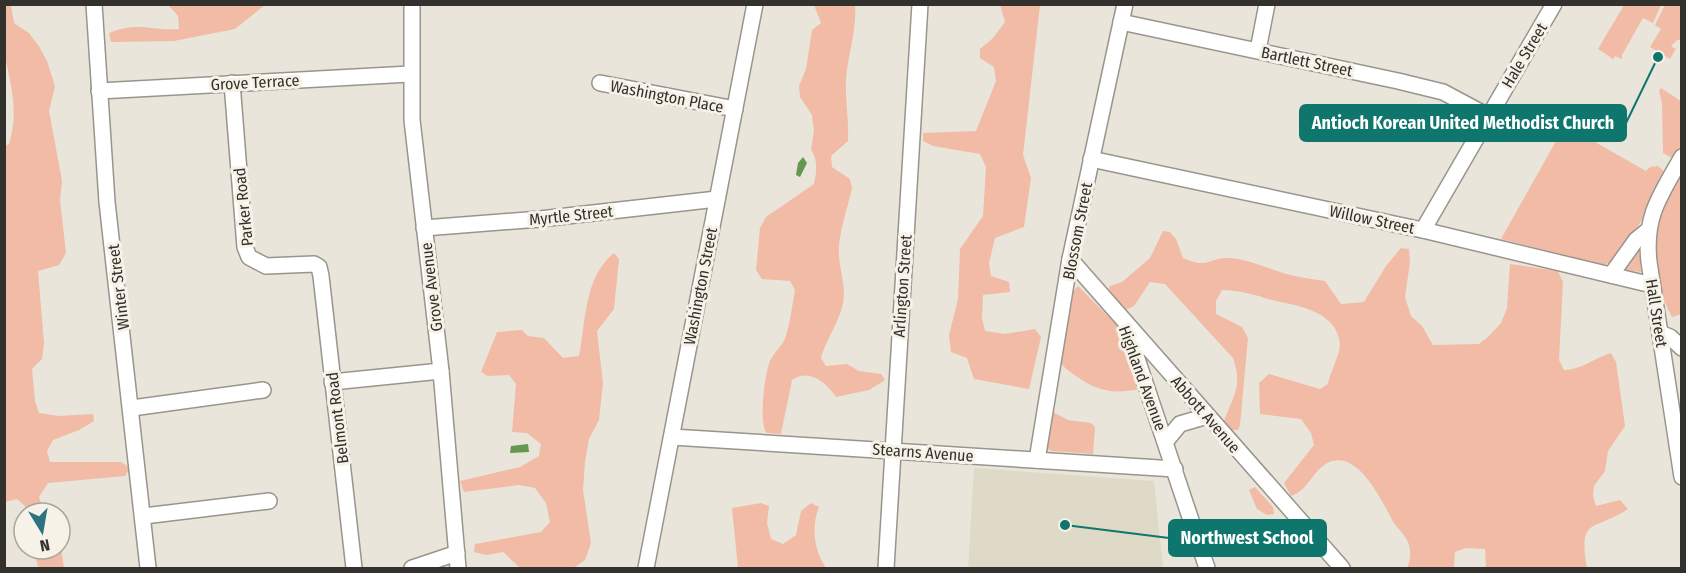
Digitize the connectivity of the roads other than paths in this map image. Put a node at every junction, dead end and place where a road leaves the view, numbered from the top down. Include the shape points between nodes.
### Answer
1 (94, 4) edge
2 (412, 4) edge
3 (755, 4) edge
4 (920, 4) edge
5 (1125, 4) edge
6 (1267, 4) edge
7 (1554, 4) edge
8 (1121, 22) junction
9 (1258, 50) junction
10 (410, 74) junction
11 (232, 83) junction
12 (600, 83) dead end
13 (99, 91) junction
14 (735, 109) junction
15 (1488, 116) junction
16 (1682, 157) edge
17 (1091, 159) junction
18 (717, 199) junction
19 (424, 228) junction
20 (1423, 230) junction
21 (1647, 231) junction
22 (1070, 259) junction
23 (319, 267) joint
24 (1611, 274) junction
25 (1652, 285) junction
26 (1120, 316) junction
27 (1660, 333) junction
28 (1682, 348) edge
29 (441, 371) junction
30 (332, 382) junction
31 (263, 390) dead end
32 (132, 408) junction
33 (1207, 416) junction
34 (672, 437) junction
35 (1166, 441) junction
36 (892, 450) junction
37 (1037, 460) junction
38 (1175, 468) junction
39 (1682, 477) edge
40 (269, 501) dead end
41 (144, 516) junction
42 (458, 561) edge
43 (148, 568) edge
44 (354, 568) edge
45 (412, 568) edge
46 (646, 568) edge
47 (886, 568) edge
48 (1207, 568) edge
49 (1342, 568) edge

1 - 13 street, Winter Street
2 - 10 street, Grove Avenue
3 - 14 street, Washington Street
4 - 36 street, Arlington Street
5 - 8 street, Blossom Street
6 - 9 street
7 - 15 street, Hale Street
8 - 9 street, Bartlett Street
8 - 17 street, Blossom Street
9 - 15 street, Bartlett Street via 1443,92
10 - 11 street, Grove Terrace
10 - 19 street, Grove Avenue
11 - 13 street, Grove Terrace
11 - 23 street, Parker Road via 245,247 249,257 266,266
12 - 14 street, Washington Place
13 - 32 street, Winter Street via 107,202
14 - 18 street, Washington Street
15 - 20 street, Hale Street
16 - 21 street, Hall Street
17 - 20 street, Willow Street
17 - 22 street, Blossom Street
18 - 19 street, Myrtle Street
18 - 34 street, Washington Street
19 - 29 street, Grove Avenue
20 - 24 street, Willow Street
21 - 24 street
21 - 25 street, Hall Street
22 - 26 street, Abbott Avenue
22 - 37 street, Blossom Street
23 - 30 street, Belmont Road
24 - 25 street, Willow Street
25 - 27 street, Hall Street
26 - 33 street, Abbott Avenue
26 - 35 street, Highland Avenue via 1135,348
27 - 28 street
27 - 39 street, Hall Street
29 - 30 street
29 - 42 street, Grove Avenue
30 - 44 street, Belmont Road
31 - 32 street
32 - 41 street, Winter Street
33 - 35 street, Highland Avenue via 1180,424
33 - 49 street, Abbott Avenue
34 - 36 street, Stearns Avenue
34 - 46 street, Washington Street
35 - 38 street, Highland Avenue
36 - 37 street, Stearns Avenue
36 - 47 street, Arlington Street
37 - 38 street, Stearns Avenue
38 - 48 street, Highland Avenue
40 - 41 street
41 - 43 street, Winter Street
42 - 45 street

